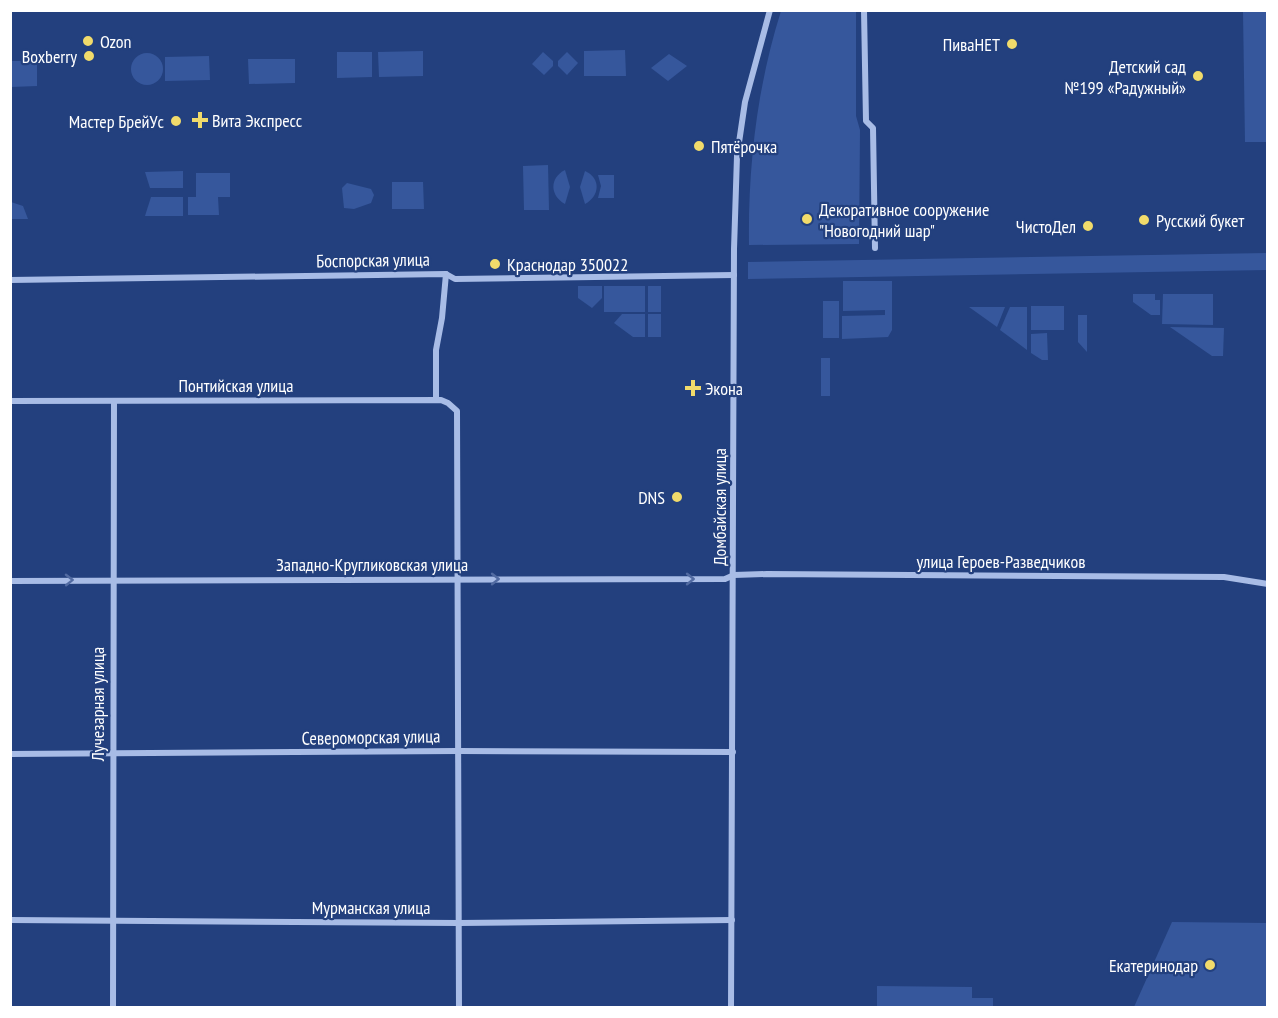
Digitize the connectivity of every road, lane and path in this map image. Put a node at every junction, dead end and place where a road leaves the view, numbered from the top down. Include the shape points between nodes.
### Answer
1 (770, 10) edge
2 (864, 10) edge
3 (875, 248) dead end
4 (446, 274) junction
5 (734, 275) junction
6 (10, 280) edge
7 (436, 400) junction
8 (10, 401) edge
9 (114, 401) junction
10 (734, 575) junction
11 (458, 579) junction
12 (112, 580) junction
13 (10, 581) edge
14 (1268, 584) edge
15 (458, 751) junction
16 (733, 752) junction
17 (10, 754) edge
18 (112, 755) junction
19 (10, 920) edge
20 (112, 920) junction
21 (732, 920) junction
22 (459, 922) junction
23 (113, 1008) edge
24 (459, 1008) edge
25 (730, 1008) edge

1 - 5 street, Домбайская улица via 745,102 737,156
2 - 3 street via 866,121 873,128
4 - 5 street, Боспорская улица via 455,279
4 - 6 street, Боспорская улица
4 - 7 street via 436,350
5 - 10 street, Домбайская улица
7 - 9 street, Понтийская улица
7 - 11 street, Понтийская улица via 445,401 457,411
8 - 9 street, Понтийская улица
9 - 12 street, Лучезарная улица
11 -> 10 street, Западно-Кругликовская улица via 725,579
10 - 14 street, улица Героев-Разведчиков via 1224,577
10 - 16 street, Домбайская улица
11 - 12 street, Западно-Кругликовская улица
11 - 15 street
13 -> 12 street, Западно-Кругликовская улица
12 - 18 street, Лучезарная улица
15 - 16 street, Североморская улица
15 - 18 street, Североморская улица
15 - 22 street
16 - 21 street, Домбайская улица
17 - 18 street, Североморская улица
18 - 20 street, Лучезарная улица
19 - 20 street, Мурманская улица
20 - 22 street, Мурманская улица
20 - 23 street, Лучезарная улица
21 - 22 street, Мурманская улица
21 - 25 street, Домбайская улица
22 - 24 street

